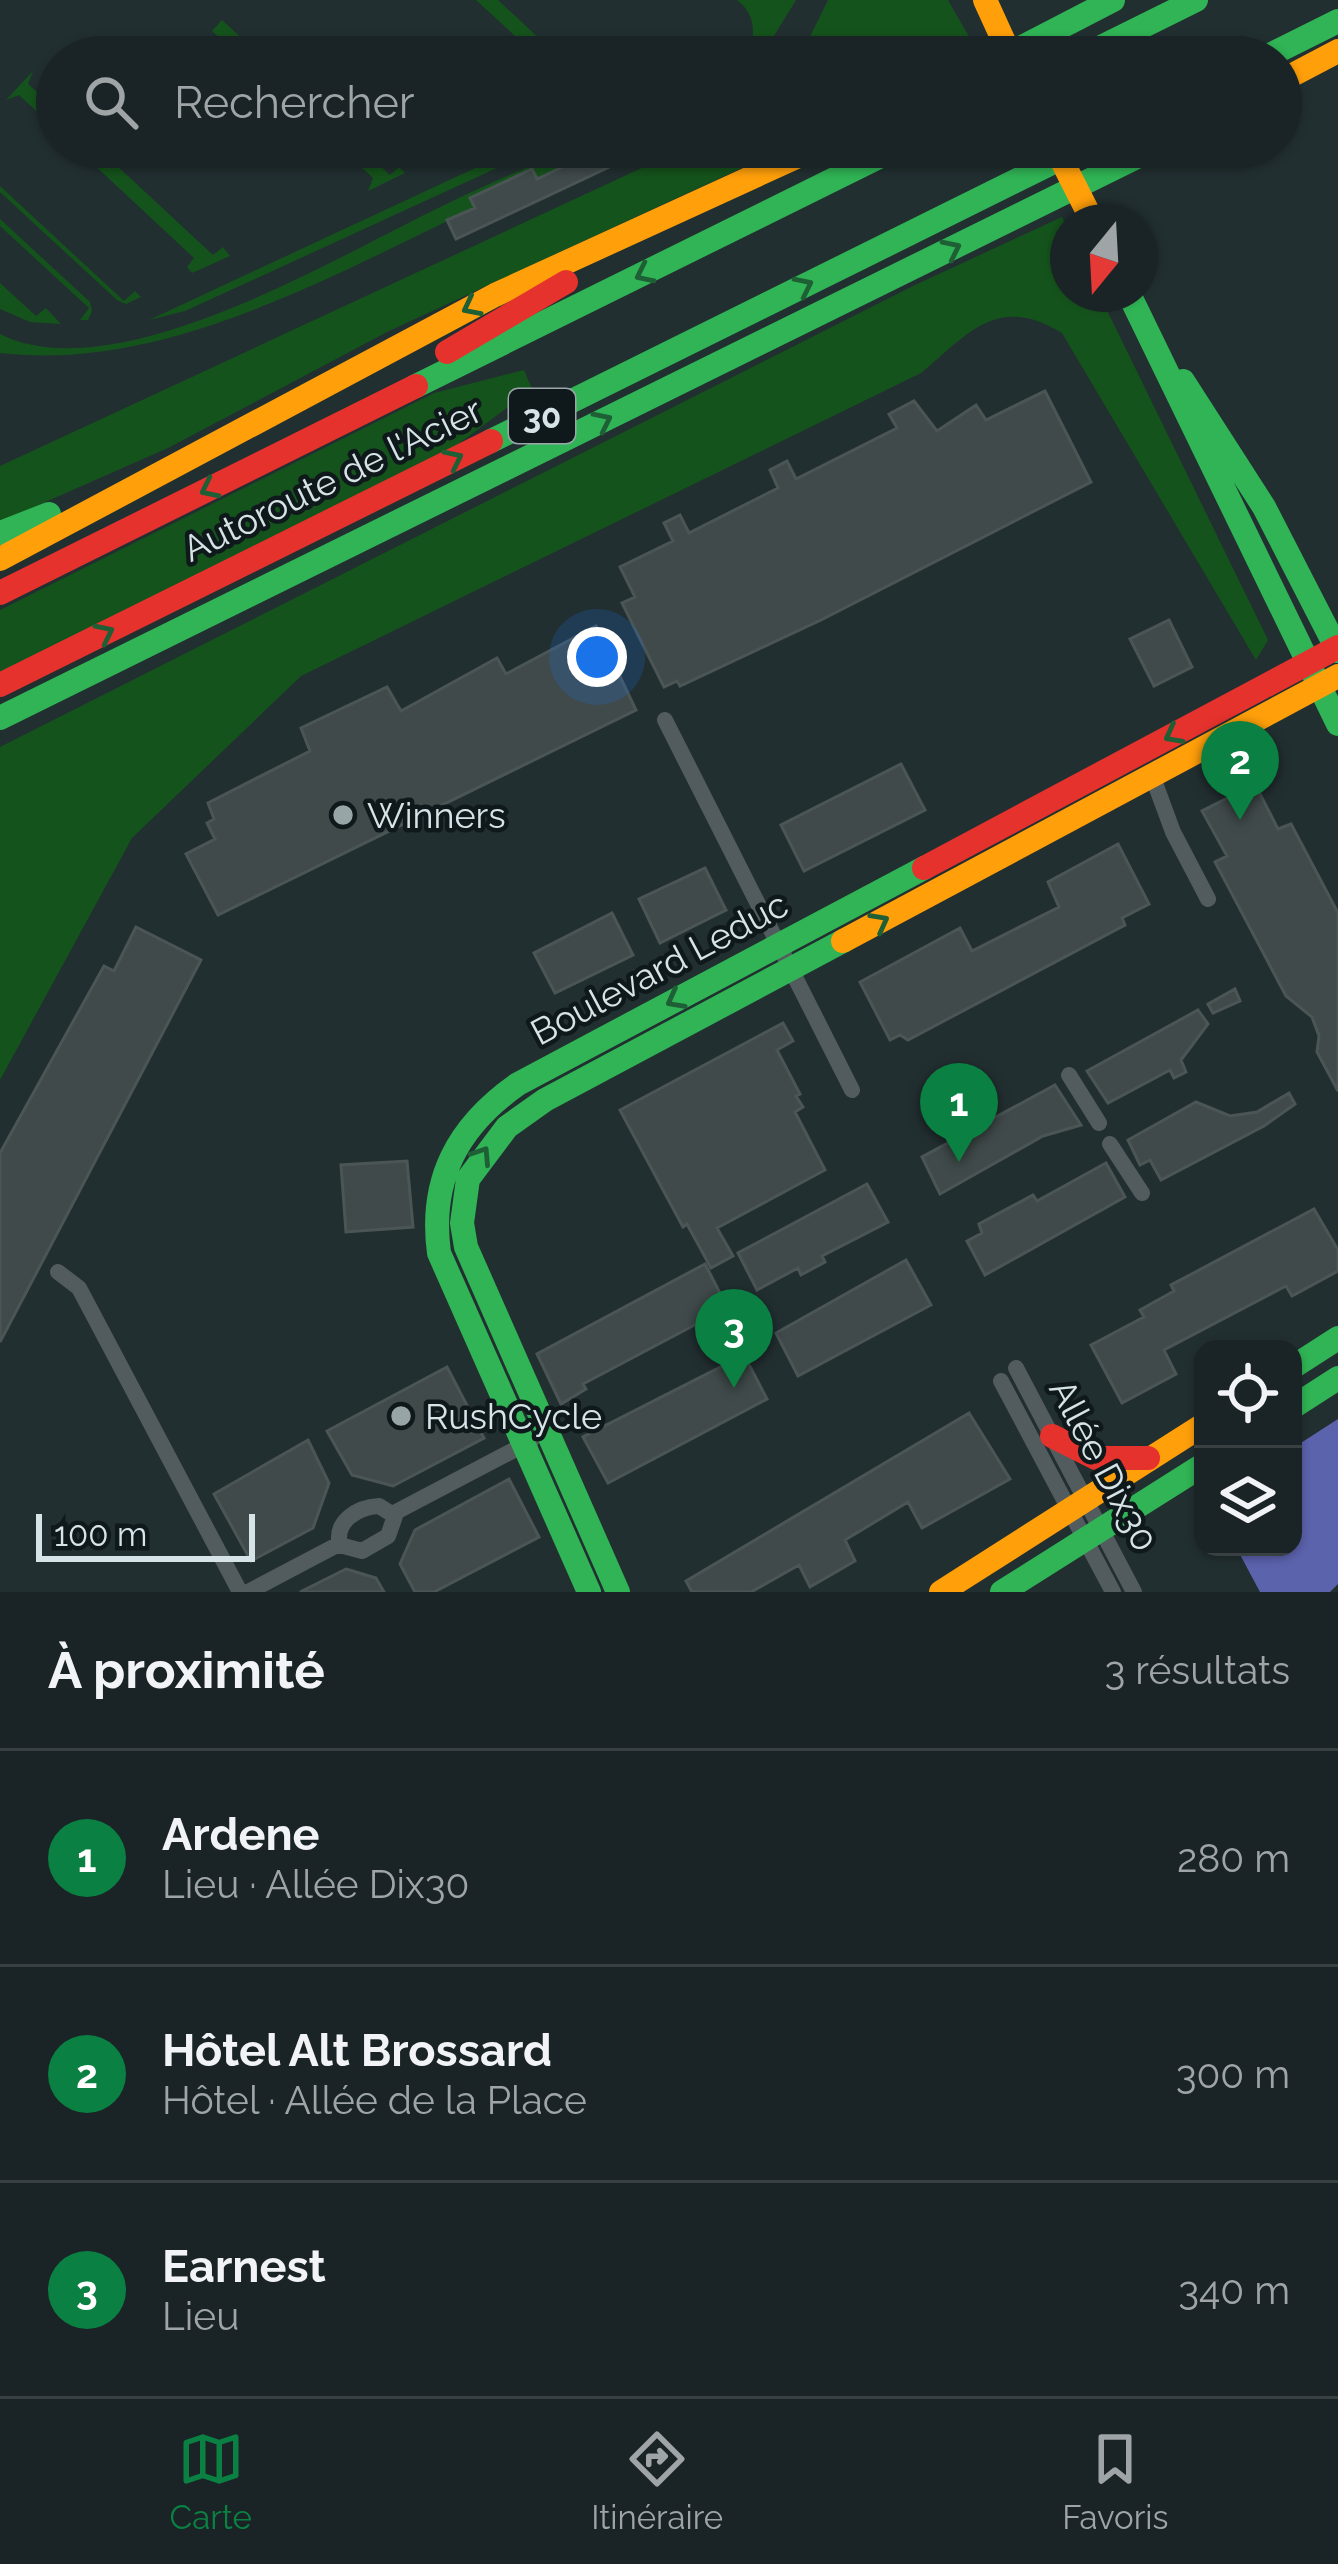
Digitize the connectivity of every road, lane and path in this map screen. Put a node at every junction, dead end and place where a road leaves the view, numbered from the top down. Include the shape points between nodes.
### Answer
1 (982, 0) edge
2 (1113, 0) edge
3 (1196, 0) edge
4 (1338, 21) edge
5 (999, 36) edge
6 (1035, 36) edge
7 (1123, 36) edge
8 (1302, 39) edge
9 (1338, 51) edge
10 (1302, 70) edge
11 (1338, 75) edge
12 (1302, 91) edge
13 (773, 168) edge
14 (857, 168) edge
15 (1042, 168) edge
16 (1066, 168) edge
17 (1117, 168) edge
18 (1123, 168) edge
19 (754, 177) junction
20 (1090, 182) junction
21 (1084, 204) edge
22 (1138, 312) edge
23 (1141, 319) junction
24 (314, 437) junction
25 (145, 478) junction
26 (0, 532) edge
27 (0, 559) edge
28 (0, 593) edge
29 (1337, 649) edge
30 (1322, 674) edge
31 (0, 685) edge
32 (52, 694) junction
33 (0, 718) edge
34 (664, 720) dead end
35 (1338, 724) edge
36 (0, 728) edge
37 (1152, 775) junction
38 (1208, 899) dead end
39 (778, 945) junction
40 (789, 969) junction
41 (1069, 1075) dead end
42 (852, 1090) dead end
43 (1099, 1123) dead end
44 (1110, 1144) dead end
45 (1142, 1193) dead end
46 (58, 1272) dead end
47 (1338, 1338) edge
48 (1302, 1361) edge
49 (1016, 1368) dead end
50 (1338, 1378) edge
51 (1001, 1382) dead end
52 (1302, 1401) edge
53 (1194, 1431) edge
54 (546, 1433) junction
55 (1052, 1436) junction
56 (523, 1446) junction
57 (1151, 1458) junction
58 (1194, 1471) edge
59 (1078, 1505) junction
60 (394, 1514) junction
61 (1092, 1534) junction
62 (339, 1544) junction
63 (244, 1592) edge
64 (589, 1592) edge
65 (618, 1592) edge
66 (941, 1592) edge
67 (1002, 1592) edge
68 (1112, 1592) edge
69 (1134, 1592) edge

1 - 5 main road
2 - 6 main road
3 - 7 main road
4 - 8 main road
9 - 10 main road
11 - 12 main road
13 - 19 main road
14 -> 24 main road, Autoroute de l'Acier / 30
31 -> 15 main road, Autoroute de l'Acier / 30
16 - 21 main road
17 - 20 main road
18 - 20 main road
19 - 24 main road via 512,311
19 -> 25 main road via 575,255
32 -> 20 main road
22 - 23 main road
23 - 29 main road via 1256,493
23 - 30 main road
24 -> 28 main road, Autoroute de l'Acier / 30
25 - 26 main road
25 - 27 main road
29 - 30 main road, Boulevard Leduc
30 - 35 main road
30 - 37 main road, Boulevard Leduc
30 -> 39 main road, Boulevard Leduc
32 - 33 main road
32 - 36 main road
34 - 39 street
37 - 38 street
40 -> 37 main road, Boulevard Leduc
39 - 40 street
39 -> 56 main road, Boulevard Leduc via 506,1092 452,1150 436,1204 439,1252
40 - 42 street
54 -> 40 main road, Boulevard Leduc via 463,1238 476,1160 517,1116
41 - 43 street
44 - 45 street
46 - 63 street via 79,1288
47 - 48 main road
49 - 55 street, Allée Dix30
50 - 52 main road
51 - 59 street, Allée Dix30
53 - 57 main road
54 - 56 street
54 - 65 main road, Boulevard Leduc
55 - 57 main road via 1096,1458
55 - 59 street, Allée Dix30
56 - 60 street
56 - 64 main road, Boulevard Leduc
57 - 59 main road
58 - 61 main road
59 - 61 street, Allée Dix30
59 - 66 main road
60 - 62 street via 392,1532 376,1546 356,1551
60 - 62 street via 362,1509 343,1524
61 - 67 main road
61 - 68 street, Allée Dix30
61 - 69 street, Allée Dix30
62 - 63 street

